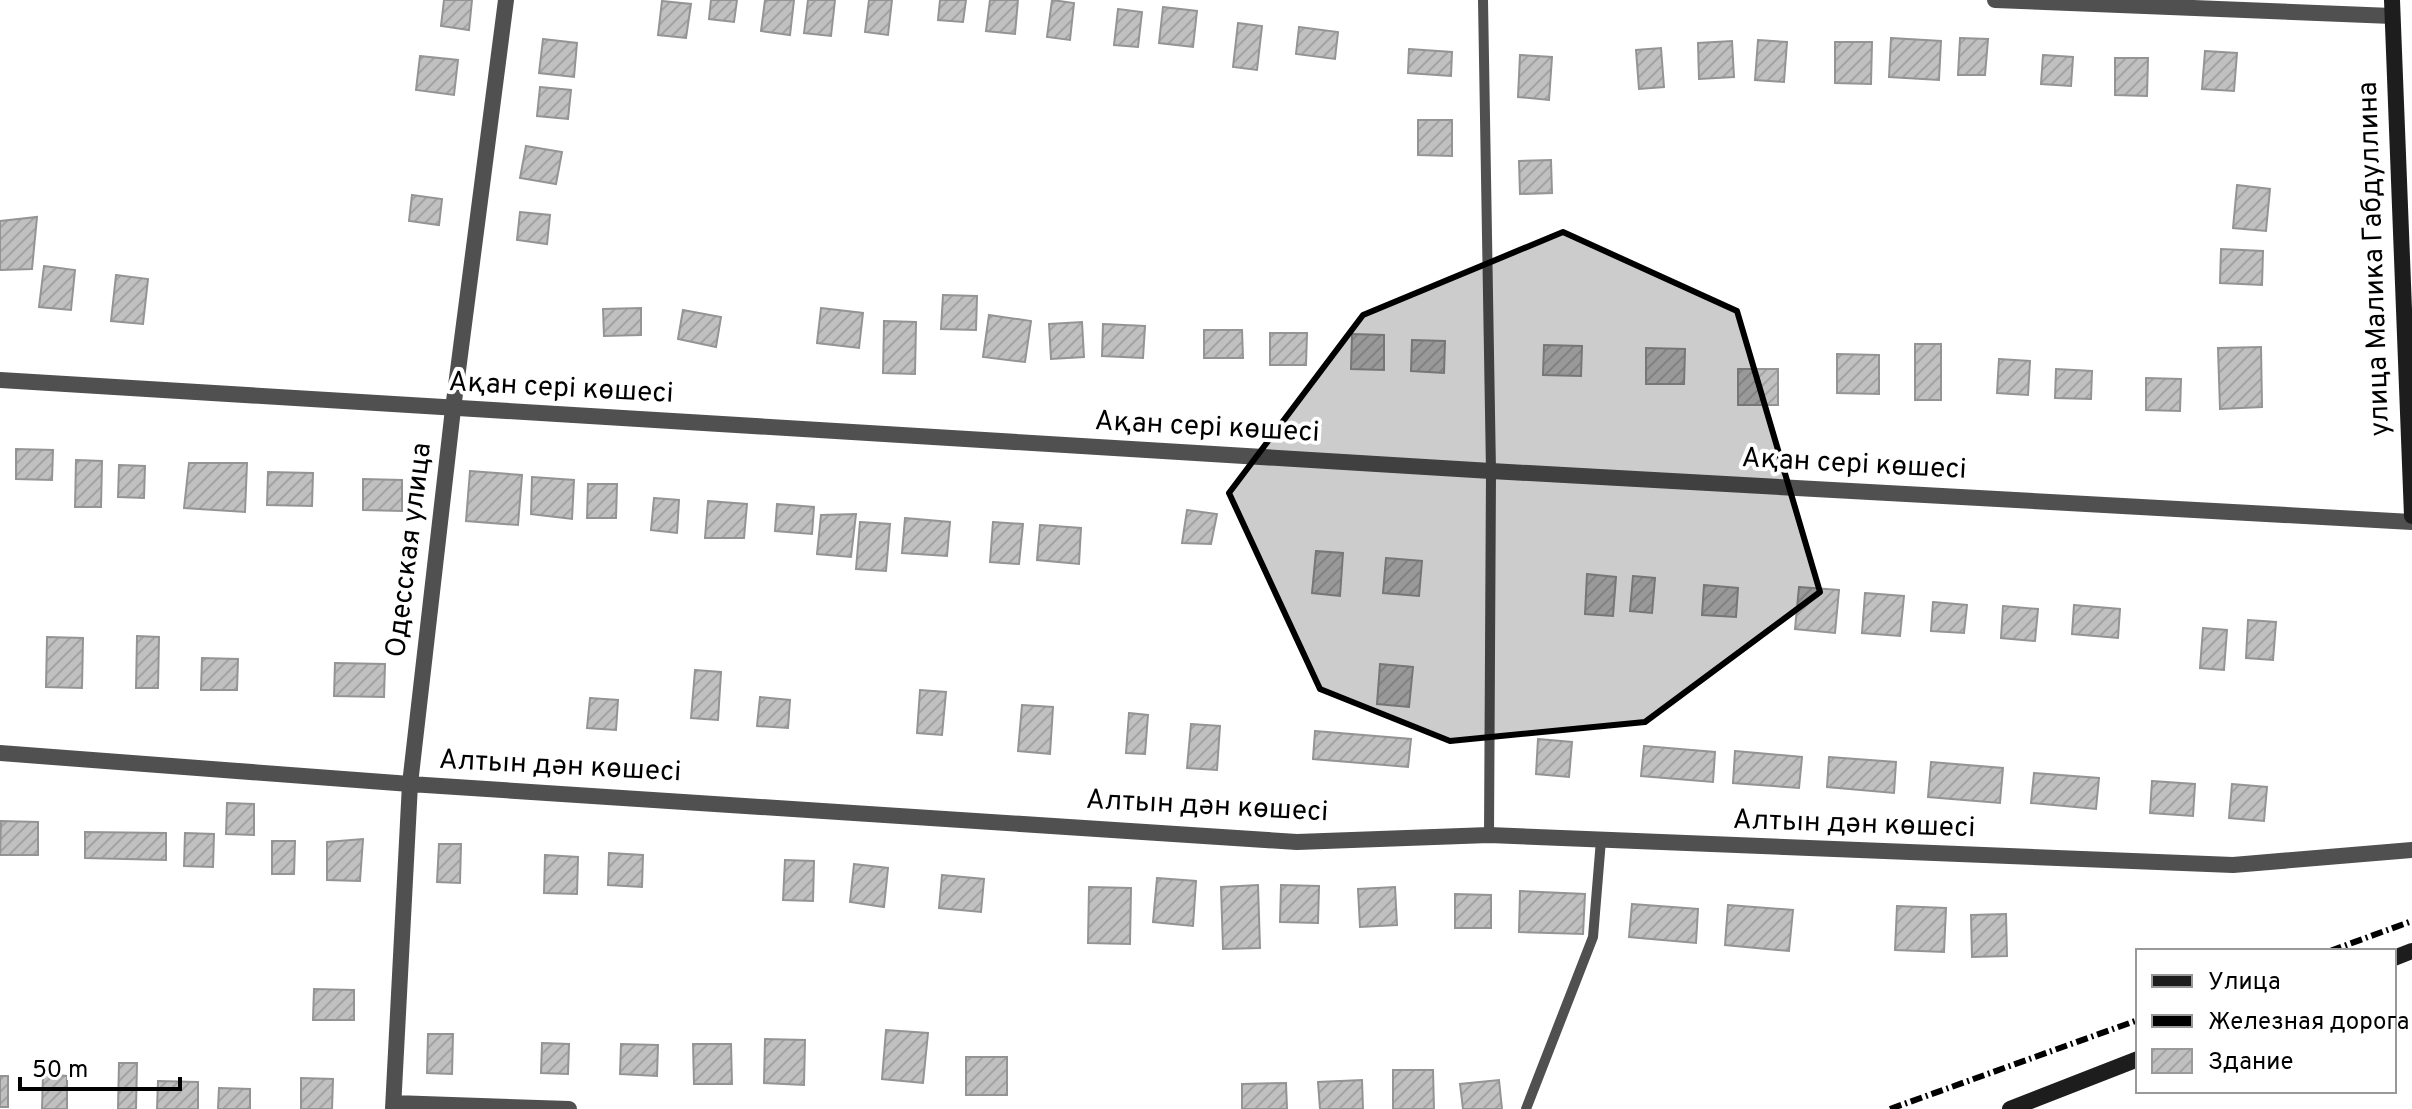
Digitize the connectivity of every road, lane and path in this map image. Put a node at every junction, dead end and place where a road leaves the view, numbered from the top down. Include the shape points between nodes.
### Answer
1 (506, 0) edge
2 (1483, 0) edge
3 (1995, 0) edge
4 (2392, 8) edge
5 (2406, 215) edge
6 (2407, 282) edge
7 (2408, 326) edge
8 (0, 380) edge
9 (453, 409) junction
10 (1491, 471) junction
11 (2412, 519) edge
12 (0, 753) edge
13 (410, 784) junction
14 (1489, 835) junction
15 (1601, 840) junction
16 (2412, 850) edge
17 (2136, 1060) edge
18 (394, 1106) edge
19 (569, 1109) edge
20 (1526, 1109) edge
21 (2010, 1109) edge

1 - 9 street, Одесская улица
2 - 10 lane
3 - 4 street
4 - 5 main road, улица Малика Габдуллина
5 - 6 main road, улица Малика Габдуллина
6 - 7 main road, улица Малика Габдуллина
7 - 11 main road, улица Малика Габдуллина
8 - 9 street, Ақан сері көшесі
9 - 10 street, Ақан сері көшесі
9 - 13 street, Одесская улица
10 - 11 street, Ақан сері көшесі
10 - 14 lane
12 - 13 street, Алтын дән көшесі
13 - 14 street, Алтын дән көшесі via 1297,842
13 - 18 street, Одесская улица
14 - 15 street, Алтын дән көшесі
15 - 16 street, Алтын дән көшесі via 2233,865
15 - 20 lane via 1593,937
17 - 21 main road
18 - 19 street

